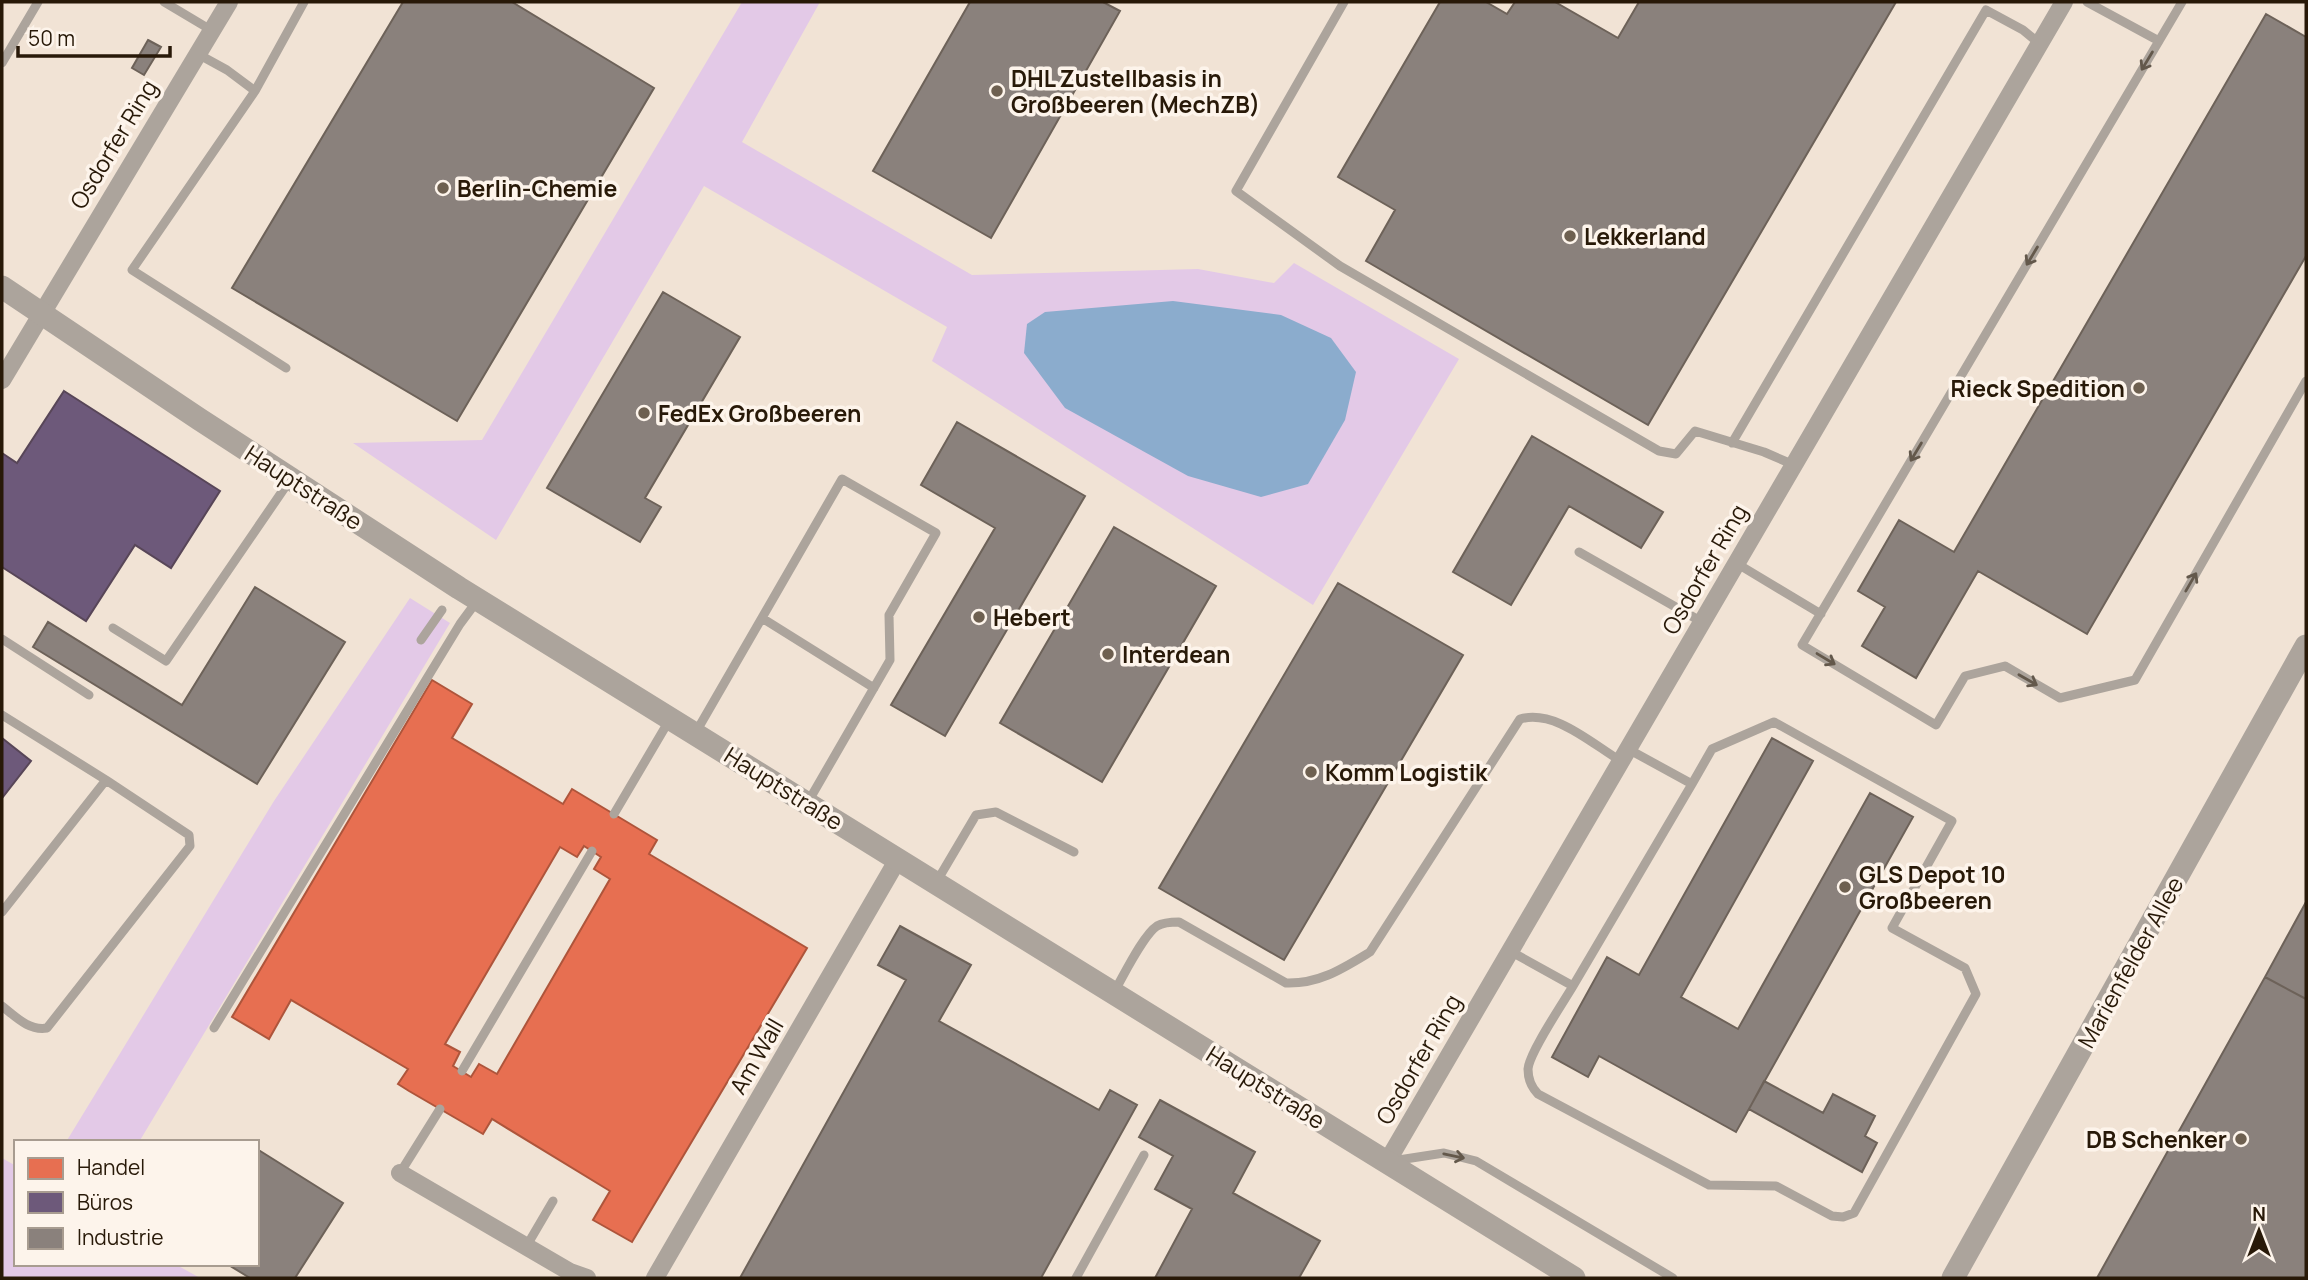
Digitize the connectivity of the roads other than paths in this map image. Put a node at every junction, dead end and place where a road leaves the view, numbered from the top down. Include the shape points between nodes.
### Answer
1 (38, 2) edge
2 (164, 2) edge
3 (229, 2) edge
4 (304, 2) edge
5 (1344, 2) edge
6 (2064, 2) edge
7 (2087, 2) edge
8 (2182, 2) edge
9 (1989, 6) edge
10 (211, 30) junction
11 (2159, 41) junction
12 (2040, 44) junction
13 (197, 53) junction
14 (2, 63) edge
15 (255, 91) junction
16 (2, 287) edge
17 (42, 313) junction
18 (286, 368) dead end
19 (2, 380) edge
20 (2306, 381) edge
21 (1732, 443) junction
22 (1794, 465) junction
23 (291, 479) junction
24 (1579, 552) dead end
25 (1736, 563) junction
26 (478, 600) junction
27 (442, 610) dead end
28 (1821, 614) junction
29 (762, 618) junction
30 (1702, 622) junction
31 (113, 628) dead end
32 (2, 639) edge
33 (421, 640) dead end
34 (2306, 646) edge
35 (874, 688) junction
36 (89, 695) dead end
37 (2, 715) edge
38 (671, 719) junction
39 (695, 734) junction
40 (1624, 755) junction
41 (106, 780) junction
42 (1692, 784) junction
43 (808, 802) junction
44 (614, 814) dead end
45 (592, 851) dead end
46 (1074, 852) dead end
47 (898, 859) junction
48 (936, 883) junction
49 (2, 912) edge
50 (1510, 951) junction
51 (1573, 986) junction
52 (1114, 994) junction
53 (2, 1006) edge
54 (214, 1028) dead end
55 (462, 1072) dead end
56 (440, 1108) dead end
57 (1144, 1155) dead end
58 (1387, 1161) junction
59 (400, 1173) joint
60 (553, 1200) dead end
61 (526, 1247) junction
62 (587, 1278) edge
63 (655, 1278) edge
64 (1076, 1278) edge
65 (1574, 1278) edge
66 (1673, 1278) edge
67 (1953, 1278) edge

1 - 14 lane
2 - 10 lane
3 - 10 street, Osdorfer Ring
4 - 15 lane
5 - 21 lane via 1236,191 1340,266 1659,451 1676,454 1695,431
6 - 12 street, Osdorfer Ring
7 - 11 lane
8 - 11 lane
9 - 12 lane
9 - 21 lane
10 - 13 street, Osdorfer Ring
11 -> 28 lane
12 - 22 street, Osdorfer Ring
13 - 15 lane
13 - 17 street, Osdorfer Ring
15 - 18 lane via 132,270
16 - 17 street, Hauptstraße
17 - 19 street, Osdorfer Ring
17 - 23 street, Hauptstraße
28 -> 20 lane via 1802,645 1936,725 1965,676 2005,666 2060,698 2135,680
21 - 22 lane
22 - 25 street, Osdorfer Ring
23 - 26 street, Hauptstraße
23 - 31 lane via 166,661
24 - 30 lane
25 - 28 lane
25 - 30 street, Osdorfer Ring
26 - 38 street, Hauptstraße
26 - 54 lane
27 - 33 lane
29 - 35 lane
29 - 35 lane via 842,479 936,533 889,615 890,660
29 - 39 lane
30 - 40 street, Osdorfer Ring
32 - 36 lane
34 - 67 street, Marienfelder Allee
35 - 43 lane
37 - 41 lane
38 - 39 street, Hauptstraße
38 - 44 lane
39 - 43 street, Hauptstraße
40 - 42 lane
40 - 50 street, Osdorfer Ring
40 - 52 lane via 1551,718 1520,719 1370,952 1337,973 1303,984 1286,983 1179,922 1168,922 1148,935
41 - 49 lane
41 - 53 lane via 189,835 190,846 47,1028 29,1026
42 - 51 lane
42 - 51 lane via 1713,749 1774,722 1952,821 1892,928 1965,968 1976,994 1854,1213 1832,1216 1776,1186 1709,1185 1538,1094 1529,1077 1530,1061
43 - 47 street, Hauptstraße
45 - 55 lane
46 - 48 lane via 996,812 986,812 976,815
47 - 48 street, Hauptstraße
47 - 63 street, Am Wall
48 - 52 street, Hauptstraße
50 - 51 lane
50 - 58 street, Osdorfer Ring
52 - 58 street, Hauptstraße
56 - 59 lane
57 - 64 lane
58 - 65 street, Hauptstraße
58 -> 66 lane via 1444,1153 1476,1161
59 - 61 street
60 - 61 lane
61 - 62 street

